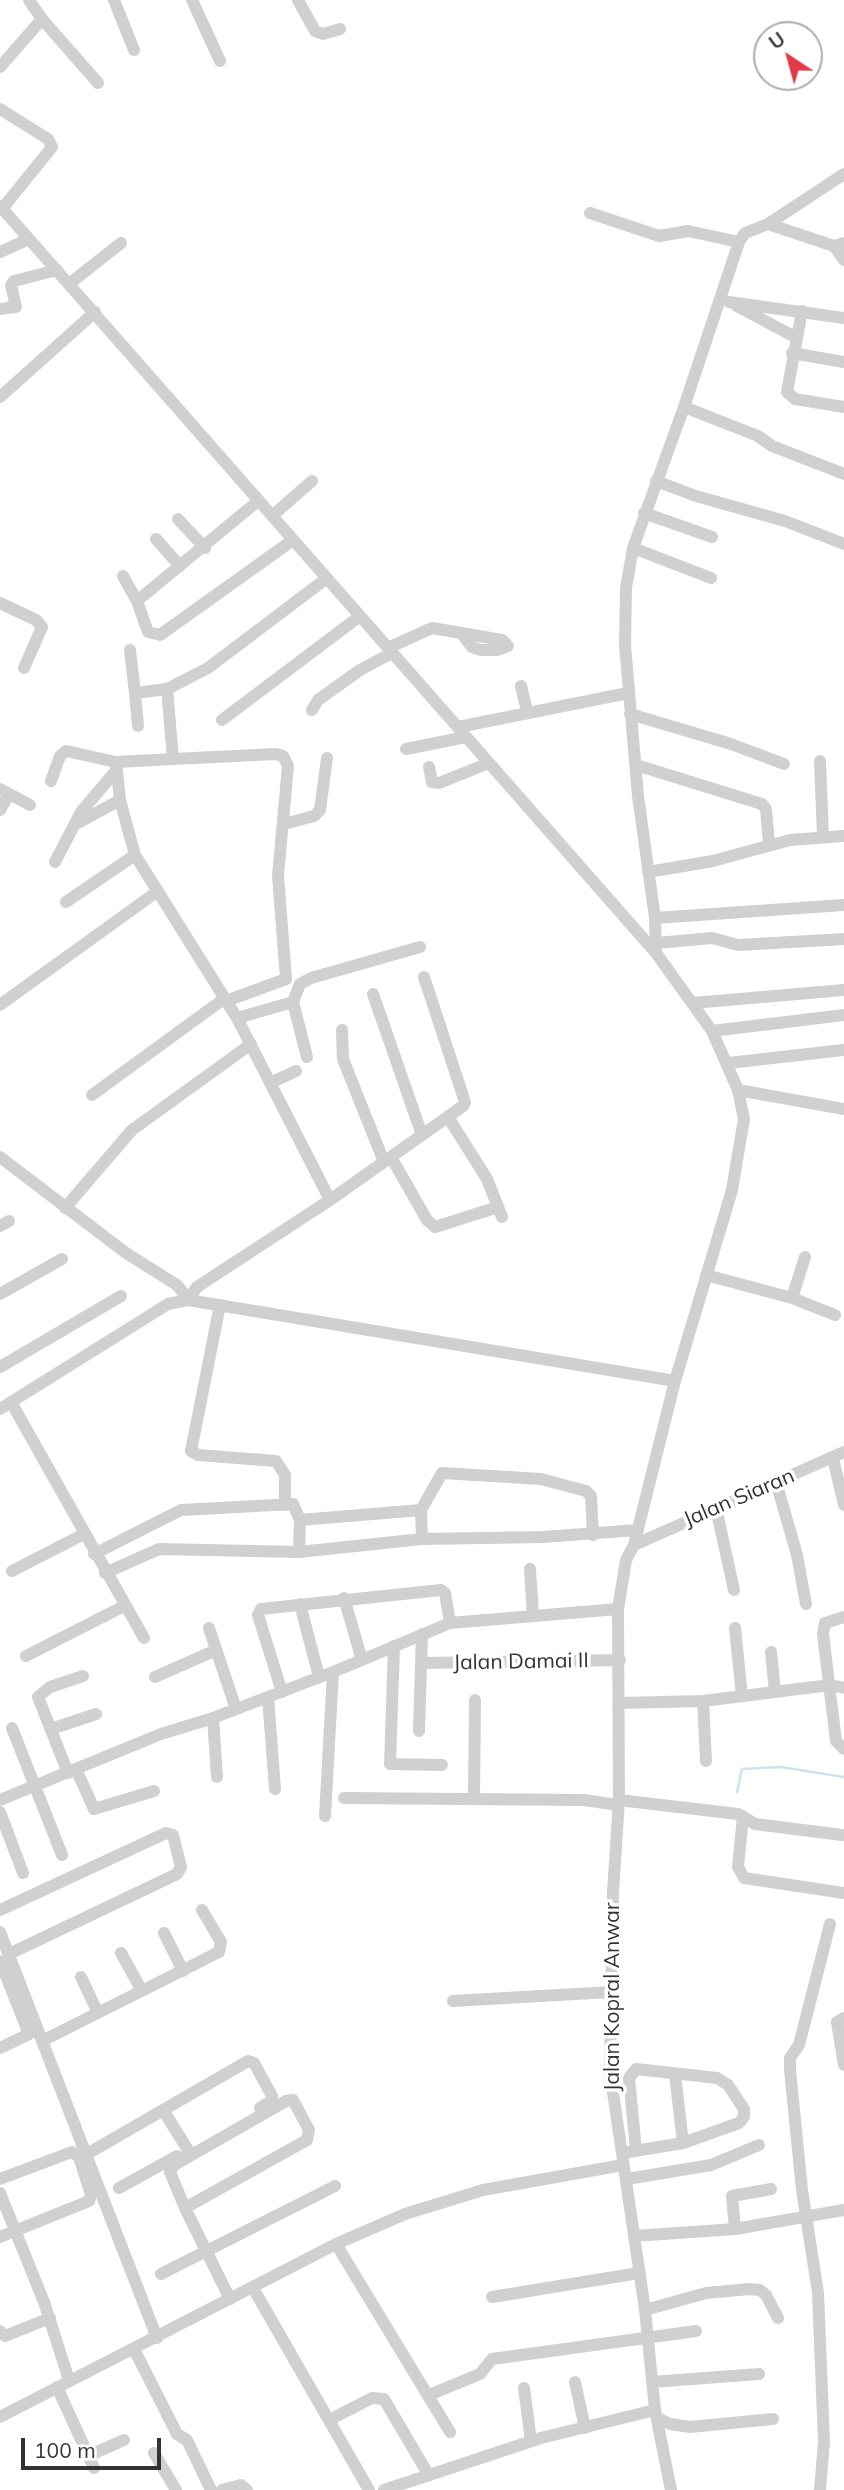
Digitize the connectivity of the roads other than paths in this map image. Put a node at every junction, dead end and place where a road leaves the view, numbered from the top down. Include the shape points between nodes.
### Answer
1 (29, 0) edge
2 (114, 0) edge
3 (192, 0) edge
4 (298, 0) edge
5 (43, 19) junction
6 (340, 29) dead end
7 (134, 50) dead end
8 (220, 61) dead end
9 (0, 67) edge
10 (98, 83) dead end
11 (0, 108) edge
12 (844, 174) edge
13 (1, 208) edge
14 (590, 213) dead end
15 (768, 224) junction
16 (29, 239) junction
17 (739, 242) junction
18 (121, 243) dead end
19 (839, 245) edge
20 (0, 252) edge
21 (844, 260) edge
22 (57, 270) junction
23 (69, 284) junction
24 (725, 300) junction
25 (0, 309) edge
26 (802, 311) junction
27 (95, 312) junction
28 (844, 318) edge
29 (795, 337) junction
30 (792, 353) junction
31 (844, 362) edge
32 (0, 397) edge
33 (684, 407) junction
34 (844, 407) edge
35 (844, 474) edge
36 (312, 481) dead end
37 (656, 481) junction
38 (258, 501) junction
39 (644, 513) junction
40 (272, 516) junction
41 (178, 519) dead end
42 (712, 537) dead end
43 (156, 539) dead end
44 (293, 540) junction
45 (844, 544) edge
46 (205, 548) junction
47 (633, 548) junction
48 (180, 566) junction
49 (123, 576) dead end
50 (327, 578) junction
51 (711, 578) dead end
52 (137, 601) junction
53 (0, 603) edge
54 (360, 616) junction
55 (462, 634) dead end
56 (130, 650) dead end
57 (390, 650) junction
58 (24, 668) dead end
59 (521, 686) dead end
60 (167, 689) junction
61 (135, 693) junction
62 (628, 693) junction
63 (312, 710) dead end
64 (527, 711) junction
65 (630, 714) junction
66 (222, 720) dead end
67 (138, 726) dead end
68 (462, 732) junction
69 (406, 749) dead end
70 (327, 758) dead end
71 (173, 759) junction
72 (820, 761) dead end
73 (489, 763) junction
74 (784, 764) dead end
75 (636, 765) junction
76 (116, 767) junction
77 (429, 767) dead end
78 (51, 781) dead end
79 (4, 792) edge
80 (120, 800) junction
81 (30, 805) dead end
82 (0, 810) edge
83 (76, 824) junction
84 (284, 824) junction
85 (844, 836) edge
86 (822, 838) junction
87 (769, 844) junction
88 (135, 855) junction
89 (55, 862) dead end
90 (648, 872) junction
91 (158, 891) junction
92 (66, 902) dead end
93 (844, 905) edge
94 (655, 918) junction
95 (844, 939) edge
96 (420, 947) dead end
97 (657, 948) junction
98 (424, 976) dead end
99 (844, 990) edge
100 (373, 994) dead end
101 (225, 1000) junction
102 (293, 1002) junction
103 (694, 1003) junction
104 (0, 1005) edge
105 (844, 1015) edge
106 (237, 1018) junction
107 (342, 1030) dead end
108 (712, 1031) junction
109 (251, 1044) junction
110 (844, 1049) edge
111 (307, 1056) dead end
112 (728, 1063) junction
113 (296, 1071) dead end
114 (271, 1083) junction
115 (738, 1090) junction
116 (92, 1095) dead end
117 (844, 1110) edge
118 (448, 1117) junction
119 (422, 1135) junction
120 (0, 1157) edge
121 (387, 1160) junction
122 (330, 1200) junction
123 (65, 1208) junction
124 (805, 1257) dead end
125 (62, 1259) dead end
126 (706, 1275) junction
127 (0, 1294) edge
128 (121, 1296) dead end
129 (792, 1298) junction
130 (186, 1300) junction
131 (220, 1305) junction
132 (835, 1315) dead end
133 (0, 1367) edge
134 (675, 1381) junction
135 (6, 1406) edge
136 (838, 1455) edge
137 (776, 1482) junction
138 (285, 1505) junction
139 (844, 1505) edge
140 (716, 1508) junction
141 (421, 1510) junction
142 (300, 1520) junction
143 (637, 1530) junction
144 (84, 1534) junction
145 (593, 1535) junction
146 (422, 1539) junction
147 (634, 1545) junction
148 (299, 1552) junction
149 (94, 1554) junction
150 (530, 1569) dead end
151 (12, 1571) dead end
152 (105, 1573) junction
153 (734, 1590) dead end
154 (344, 1598) junction
155 (300, 1604) junction
156 (806, 1604) dead end
157 (124, 1606) junction
158 (618, 1609) junction
159 (533, 1615) junction
160 (844, 1617) edge
161 (450, 1623) junction
162 (735, 1628) dead end
163 (209, 1629) dead end
164 (422, 1634) junction
165 (144, 1638) dead end
166 (394, 1646) junction
167 (216, 1650) junction
168 (771, 1652) dead end
169 (26, 1656) dead end
170 (362, 1660) junction
171 (620, 1660) junction
172 (422, 1663) junction
173 (333, 1672) junction
174 (83, 1676) dead end
175 (155, 1677) dead end
176 (319, 1677) junction
177 (830, 1685) junction
178 (844, 1688) edge
179 (282, 1692) junction
180 (775, 1692) junction
181 (742, 1696) junction
182 (268, 1697) junction
183 (475, 1700) dead end
184 (704, 1700) junction
185 (619, 1703) junction
186 (236, 1709) junction
187 (96, 1714) dead end
188 (213, 1718) junction
189 (12, 1728) dead end
190 (51, 1729) junction
191 (419, 1731) dead end
192 (844, 1749) edge
193 (706, 1761) dead end
194 (442, 1765) dead end
195 (72, 1771) junction
196 (217, 1777) dead end
197 (36, 1786) junction
198 (275, 1789) dead end
199 (155, 1791) dead end
200 (344, 1798) dead end
201 (474, 1798) junction
202 (0, 1800) edge
203 (618, 1803) junction
204 (0, 1812) edge
205 (325, 1816) dead end
206 (743, 1816) junction
207 (842, 1835) dead end
208 (62, 1855) dead end
209 (23, 1873) dead end
210 (844, 1893) edge
211 (0, 1910) edge
212 (202, 1910) dead end
213 (830, 1924) dead end
214 (0, 1932) edge
215 (164, 1933) dead end
216 (121, 1953) dead end
217 (4, 1957) edge
218 (183, 1971) junction
219 (81, 1977) dead end
220 (4, 1984) edge
221 (142, 1991) junction
222 (611, 1992) junction
223 (453, 2001) dead end
224 (98, 2013) junction
225 (844, 2018) edge
226 (42, 2041) junction
227 (0, 2048) edge
228 (844, 2065) edge
229 (675, 2074) junction
230 (163, 2110) junction
231 (683, 2143) junction
232 (759, 2145) dead end
233 (188, 2150) junction
234 (636, 2150) junction
235 (87, 2154) junction
236 (623, 2159) junction
237 (0, 2179) edge
238 (627, 2179) junction
239 (335, 2186) dead end
240 (120, 2188) dead end
241 (771, 2189) dead end
242 (0, 2193) edge
243 (185, 2208) junction
244 (844, 2210) edge
245 (806, 2219) junction
246 (735, 2229) junction
247 (16, 2230) junction
248 (634, 2236) junction
249 (0, 2237) edge
250 (336, 2244) junction
251 (207, 2253) junction
252 (639, 2273) junction
253 (162, 2274) dead end
254 (253, 2288) junction
255 (492, 2298) dead end
256 (230, 2299) junction
257 (645, 2310) junction
258 (778, 2318) dead end
259 (50, 2319) junction
260 (696, 2330) dead end
261 (0, 2331) edge
262 (647, 2336) junction
263 (157, 2338) junction
264 (134, 2348) junction
265 (759, 2374) dead end
266 (575, 2382) dead end
267 (652, 2382) junction
268 (63, 2384) junction
269 (524, 2388) dead end
270 (429, 2395) junction
271 (656, 2414) junction
272 (0, 2417) edge
273 (331, 2419) junction
274 (773, 2419) dead end
275 (584, 2428) junction
276 (450, 2432) dead end
277 (124, 2440) dead end
278 (531, 2441) junction
279 (154, 2453) dead end
280 (428, 2474) junction
281 (176, 2490) edge
282 (211, 2490) edge
283 (222, 2490) edge
284 (247, 2490) edge
285 (369, 2490) edge
286 (384, 2490) edge
287 (671, 2490) edge
288 (820, 2490) edge

1 - 5 street
2 - 7 street
3 - 8 street
4 - 6 street via 315,31 323,34
5 - 9 street
5 - 10 street
11 - 13 street via 48,139 52,147
12 - 15 street
13 - 16 street, Jalan Kopral Anwar
14 - 17 street via 659,236 688,230
15 - 17 street via 745,233
15 - 19 street
16 - 20 street
16 - 22 street, Jalan Kopral Anwar
17 - 24 street
18 - 23 street
19 - 21 street
22 - 23 street, Jalan Kopral Anwar
22 - 25 street via 14,281 16,307
23 - 27 street, Jalan Kopral Anwar
24 - 26 street
24 - 29 street
24 - 33 street
26 - 28 street
26 - 29 street
27 - 32 street
27 - 38 street, Jalan Kopral Anwar
29 - 30 street
30 - 31 street
30 - 34 street via 786,387 790,396
33 - 35 street
33 - 37 street
36 - 40 street
37 - 39 street
37 - 45 street
38 - 40 street, Jalan Kopral Anwar
38 - 46 street
39 - 42 street
39 - 47 street
40 - 44 street, Jalan Kopral Anwar
41 - 46 street
43 - 48 street
44 - 50 street, Jalan Kopral Anwar
44 - 52 street via 160,635 148,632
46 - 48 street
47 - 51 street
47 - 62 street via 624,608
48 - 52 street
49 - 52 street
50 - 54 street, Jalan Kopral Anwar
50 - 60 street via 208,668
53 - 58 street via 42,627
54 - 57 street, Jalan Kopral Anwar
54 - 66 street
55 - 57 street via 432,628
56 - 61 street
57 - 63 street via 318,700
57 - 68 street, Jalan Kopral Anwar
59 - 64 street
60 - 61 street
60 - 71 street
61 - 67 street
62 - 64 street
62 - 65 street
64 - 68 street
65 - 74 street
65 - 75 street
68 - 69 street
68 - 73 street, Jalan Kopral Anwar
70 - 84 street via 320,810
71 - 76 street
71 - 84 street via 283,756 288,775
72 - 86 street
73 - 77 street via 439,783 432,782
73 - 97 street, Jalan Kopral Anwar
75 - 87 street via 762,804
75 - 90 street
76 - 78 street via 66,751
76 - 80 street
76 - 83 street
79 - 81 street
79 - 82 street
80 - 83 street
80 - 88 street
83 - 89 street
84 - 101 street via 278,876 286,979
85 - 86 street
86 - 87 street
87 - 90 street via 713,861
88 - 91 street
88 - 92 street
90 - 94 street
91 - 101 street
91 - 104 street
93 - 94 street
94 - 97 street
95 - 97 street via 738,945 712,938
96 - 102 street via 311,978 300,984
97 - 103 street, Jalan Kopral Anwar
98 - 118 street via 465,1102
99 - 103 street
100 - 119 street
101 - 106 street
101 - 116 street
102 - 106 street
102 - 111 street
103 - 108 street, Jalan Kopral Anwar
105 - 108 street
106 - 109 street
107 - 121 street via 343,1059
108 - 112 street, Jalan Kopral Anwar
109 - 114 street
109 - 123 street via 132,1130
110 - 112 street
112 - 115 street, Jalan Kopral Anwar
113 - 114 street
114 - 122 street
115 - 117 street
115 - 126 street, Jalan Kopral Anwar via 744,1119 741,1138 732,1190
118 - 119 street
118 - 121 street via 486,1179 500,1212 435,1227
119 - 121 street
120 - 123 street
121 - 122 street
122 - 130 street via 197,1287
123 - 130 street via 177,1285
124 - 129 street
125 - 127 street
126 - 129 street
126 - 134 street, Jalan Kopral Anwar
128 - 133 street
129 - 132 street
130 - 131 street
130 - 135 street via 168,1304
131 - 134 street
131 - 138 street via 191,1451 276,1461 285,1475
134 - 143 street, Jalan Kopral Anwar
135 - 144 street
136 - 137 street, Jalan Siaran
136 - 139 street
137 - 140 street, Jalan Siaran
137 - 156 street
138 - 142 street via 297,1507
138 - 149 street via 189,1508
140 - 147 street, Jalan Siaran
140 - 153 street
141 - 142 street
141 - 145 street via 442,1473 541,1479 589,1493
141 - 146 street
142 - 148 street
143 - 145 street
143 - 147 street, Jalan Kopral Anwar
144 - 149 street
144 - 151 street
145 - 146 street
146 - 148 street
147 - 158 street, Jalan Kopral Anwar via 626,1560
148 - 152 street via 159,1549
149 - 152 street
150 - 159 street
152 - 157 street
154 - 155 street
154 - 161 street via 444,1590
154 - 170 street
155 - 176 street
155 - 179 street via 258,1612
157 - 165 street
157 - 169 street
158 - 159 street
158 - 171 street, Jalan Kopral Anwar
159 - 161 street
160 - 177 street via 833,1618 823,1628
161 - 164 street
162 - 181 street
163 - 167 street
164 - 166 street
164 - 172 street
166 - 170 street
166 - 194 street via 390,1764
167 - 175 street
167 - 186 street
168 - 180 street
170 - 173 street
171 - 172 street, Jalan Damai II
171 - 185 street, Jalan Kopral Anwar
172 - 191 street
173 - 176 street
173 - 205 street
174 - 190 street via 39,1694
176 - 179 street
177 - 178 street
177 - 180 street
177 - 192 street via 836,1741
179 - 182 street
180 - 181 street
181 - 184 street
182 - 186 street
182 - 198 street
183 - 201 street
184 - 185 street
184 - 193 street
185 - 203 street, Jalan Kopral Anwar
186 - 188 street
187 - 190 street
188 - 195 street
188 - 196 street
189 - 197 street
190 - 195 street
195 - 197 street
195 - 199 street via 94,1809
197 - 202 street
197 - 208 street
200 - 201 street
201 - 203 street
203 - 206 street
203 - 222 street, Jalan Kopral Anwar
204 - 209 street
206 - 207 street via 755,1824
206 - 210 street via 738,1867 744,1878
211 - 217 street via 166,1832 173,1835 181,1867 177,1874
212 - 218 street via 221,1949
213 - 245 street via 799,2045 790,2058
214 - 217 street
215 - 218 street
216 - 221 street
217 - 220 street
217 - 226 street
218 - 221 street
219 - 224 street
220 - 227 street via 29,2034
221 - 224 street
222 - 223 street
222 - 236 street, Jalan Kopral Anwar via 610,2073
224 - 226 street
225 - 228 street via 837,2022
226 - 235 street
229 - 231 street
229 - 231 street via 722,2081 744,2109 739,2123
229 - 234 street via 636,2070 630,2075
230 - 233 street
230 - 233 street via 248,2061 254,2063 271,2101
230 - 235 street
231 - 234 street
232 - 238 street via 711,2165
233 - 240 street
234 - 236 street
235 - 263 street
236 - 238 street, Jalan Kopral Anwar
236 - 250 street via 483,2190 405,2214
237 - 247 street via 72,2152 79,2157 90,2191 89,2201
238 - 248 street, Jalan Kopral Anwar
239 - 251 street
241 - 246 street via 732,2196
242 - 247 street
243 - 243 street via 170,2176 174,2165 293,2100 309,2130 307,2140
243 - 251 street
244 - 245 street
245 - 246 street
245 - 288 street via 822,2354
246 - 248 street
247 - 249 street
247 - 259 street
248 - 252 street, Jalan Kopral Anwar
250 - 254 street
250 - 270 street
251 - 253 street
251 - 256 street
252 - 255 street
252 - 257 street, Jalan Kopral Anwar
254 - 256 street
254 - 273 street
256 - 263 street
257 - 258 street via 706,2293 749,2289 766,2295
257 - 262 street, Jalan Kopral Anwar
259 - 261 street via 5,2336
259 - 268 street
260 - 262 street
262 - 267 street, Jalan Kopral Anwar
262 - 270 street via 492,2359 480,2374
263 - 264 street
264 - 268 street
264 - 282 street
265 - 267 street
266 - 275 street
267 - 271 street, Jalan Kopral Anwar
268 - 272 street
268 - 277 street via 91,2462
269 - 278 street
270 - 276 street
271 - 274 street via 670,2424 690,2427
271 - 275 street
271 - 287 street, Jalan Kopral Anwar
273 - 280 street via 372,2398 384,2399
273 - 285 street
275 - 278 street
278 - 280 street
279 - 281 street
280 - 286 street
283 - 284 street via 235,2485

